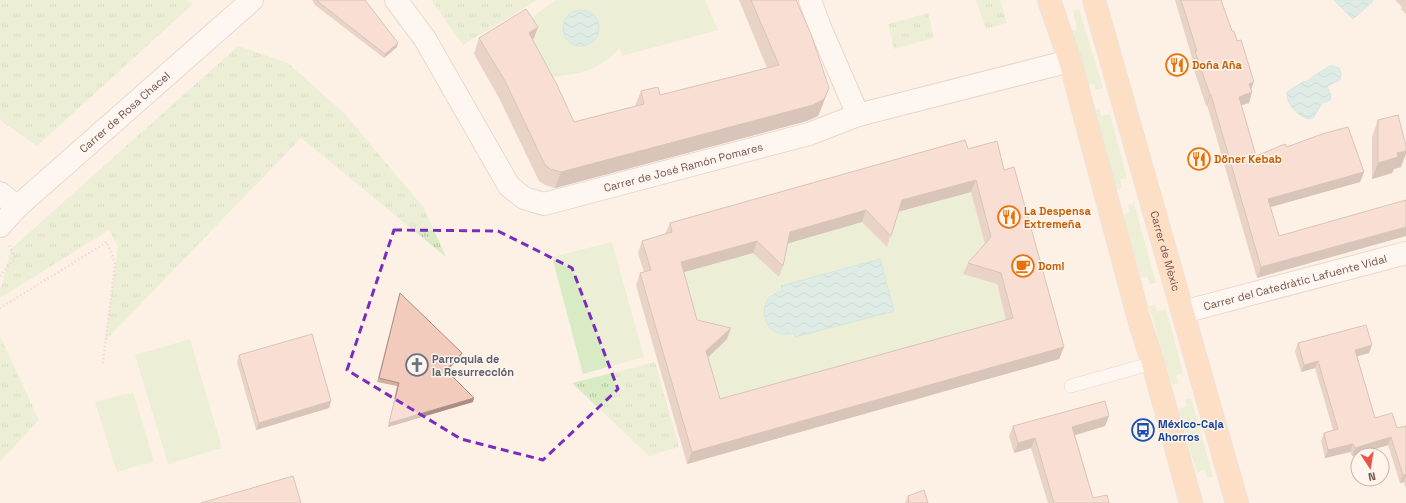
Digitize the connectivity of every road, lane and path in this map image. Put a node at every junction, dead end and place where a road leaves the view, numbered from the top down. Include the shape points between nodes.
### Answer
1 (252, 0) edge
2 (396, 0) edge
3 (810, 0) edge
4 (1049, 0) edge
5 (1094, 0) edge
6 (1070, 61) junction
7 (858, 115) junction
8 (0, 193) edge
9 (17, 207) junction
10 (3, 233) edge
11 (1406, 253) edge
12 (0, 276) edge
13 (0, 308) edge
14 (1183, 312) junction
15 (103, 363) dead end
16 (1153, 363) junction
17 (1070, 386) dead end
18 (1191, 503) edge
19 (1237, 503) edge

1 - 9 street, Carrer de Rosa Chacel
2 - 7 street, Carrer de José Ramón Pomares via 425,39 509,186 524,198 544,204 809,134
3 - 7 street
4 - 6 main road
5 - 14 main road, Carrer de Mèxic
6 - 7 street, Carrer de José Ramón Pomares
6 - 16 main road
8 - 9 street
9 - 10 street, Carrer de Rosa Chacel
10 - 12 path via 15,258
11 - 14 street, Carrer del Catedràtic Lafuente Vidal
13 - 15 path via 107,242 115,264
14 - 19 main road, Carrer de Mèxic
16 - 17 lane
16 - 18 main road

